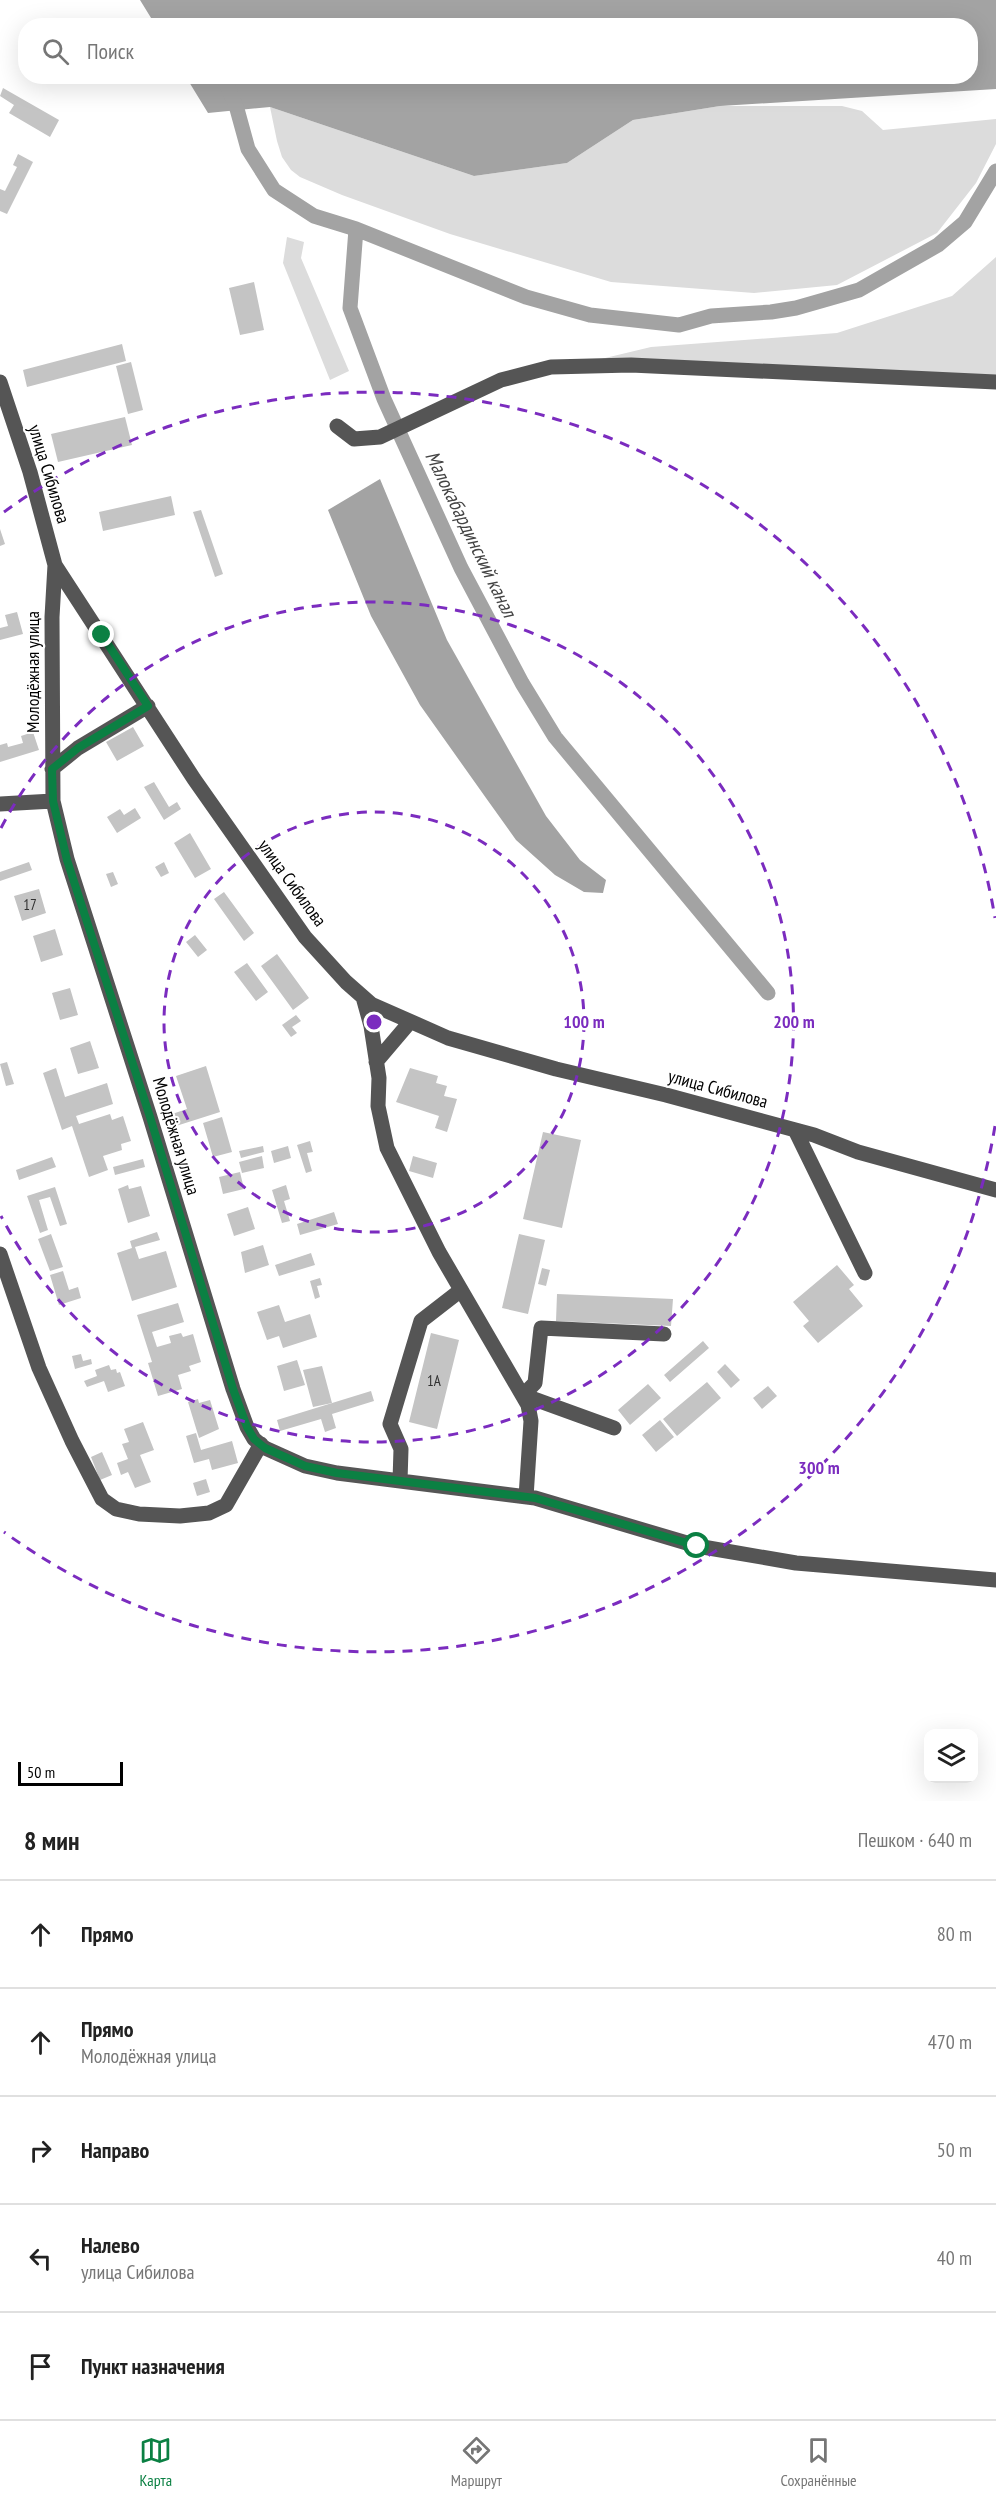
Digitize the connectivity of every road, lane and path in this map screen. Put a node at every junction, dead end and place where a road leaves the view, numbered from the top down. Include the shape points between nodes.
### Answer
1 (0, 382) edge
2 (996, 382) edge
3 (336, 426) dead end
4 (56, 565) junction
5 (148, 706) junction
6 (52, 769) junction
7 (53, 801) junction
8 (0, 804) edge
9 (363, 997) junction
10 (410, 1022) junction
11 (376, 1062) junction
12 (795, 1130) junction
13 (996, 1190) edge
14 (0, 1254) edge
15 (865, 1273) dead end
16 (461, 1290) junction
17 (664, 1334) dead end
18 (523, 1395) junction
19 (614, 1428) dead end
20 (261, 1444) junction
21 (400, 1481) junction
22 (526, 1497) junction
23 (996, 1580) edge

1 - 4 street, улица Сибилова
2 - 3 street via 631,365 551,367 501,380 381,437 354,439
4 - 5 street, улица Сибилова
4 - 6 street, Молодёжная улица
5 - 6 street via 78,748
5 - 9 street, улица Сибилова via 305,937
6 - 7 street, Молодёжная улица
7 - 8 street
7 - 20 street, Молодёжная улица via 67,860 233,1389 247,1427
9 - 10 street, улица Сибилова
9 - 11 street
10 - 11 street
10 - 12 street, улица Сибилова via 448,1038 555,1069
11 - 16 street via 378,1106 387,1148
12 - 13 street, улица Сибилова via 858,1152
12 - 15 street
14 - 20 street via 39,1368 102,1499 116,1509 139,1514 209,1513 225,1505
16 - 18 street
16 - 21 street via 421,1321 390,1424 401,1449
17 - 18 street via 541,1328 535,1383
18 - 19 street
18 - 22 street via 531,1421
20 - 21 street, Молодёжная улица via 305,1466
21 - 22 street, Молодёжная улица
22 - 23 street, Молодёжная улица via 697,1546 807,1564

